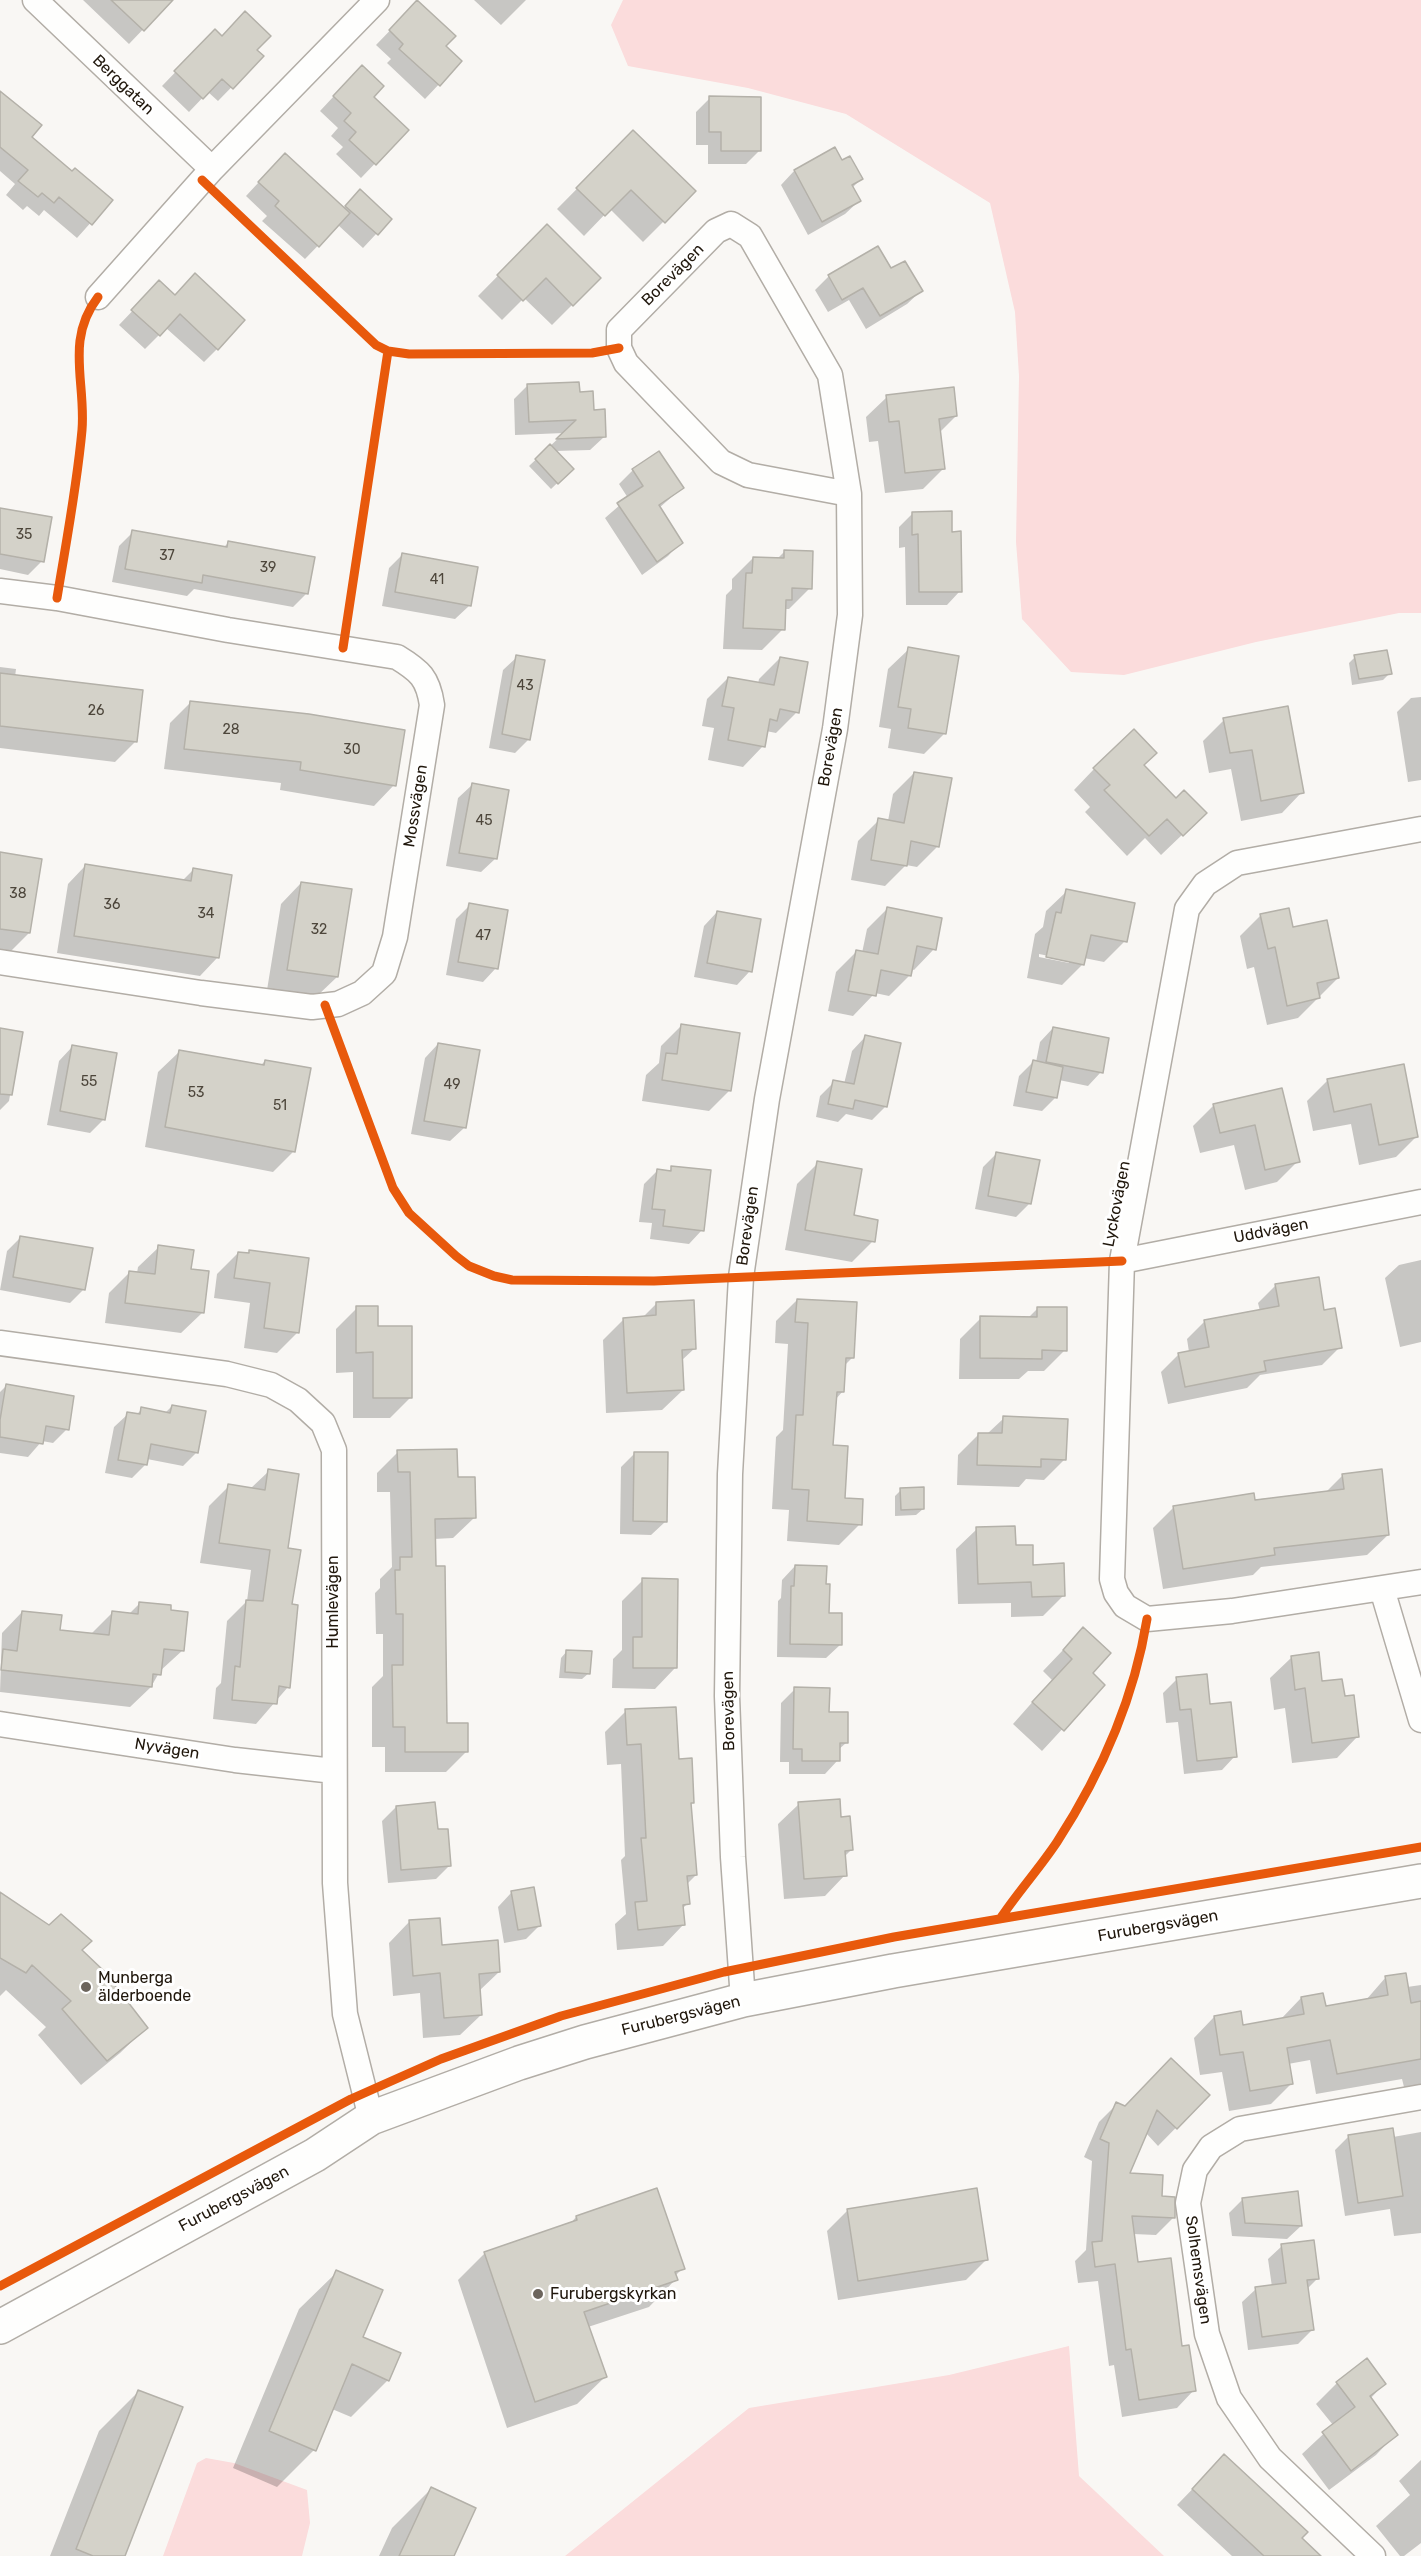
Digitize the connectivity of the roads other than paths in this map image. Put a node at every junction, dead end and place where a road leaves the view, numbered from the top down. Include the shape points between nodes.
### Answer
1 (35, 0) edge
2 (377, 0) edge
3 (212, 170) junction
4 (98, 297) dead end
5 (849, 495) junction
6 (0, 591) edge
7 (1421, 829) edge
8 (0, 962) edge
9 (1421, 1202) edge
10 (1122, 1261) junction
11 (0, 1343) edge
12 (1421, 1582) edge
13 (1382, 1589) junction
14 (1421, 1720) edge
15 (0, 1724) edge
16 (334, 1771) junction
17 (1421, 1881) edge
18 (743, 2000) junction
19 (1421, 2097) edge
20 (371, 2118) junction
21 (0, 2327) edge
22 (1373, 2556) edge

1 - 3 street, Berggatan
2 - 3 street
3 - 4 street
5 - 5 street, Borevägen via 830,375 750,236 731,224 716,231 619,330 619,348 626,363 721,462 748,475
5 - 18 street, Borevägen via 850,615 835,729 766,1099 741,1277 730,1474 727,1696
6 - 8 street, Mossvägen via 397,657 418,670 430,686 432,705 395,937 384,973 362,993 338,1004 312,1007
7 - 10 street, Lyckovägen via 1237,863 1205,884 1187,909
9 - 10 street, Uddvägen
10 - 13 street, Lyckovägen via 1112,1579 1125,1606 1147,1619
11 - 16 street, Humlevägen via 227,1374 260,1382 298,1400 323,1423 334,1450
12 - 13 street, Lyckovägen
13 - 14 street
15 - 16 street, Nyvägen
16 - 20 street, Humlevägen via 335,1883 345,2014
17 - 18 street, Furubergsvägen
18 - 20 street, Furubergsvägen via 585,2042
19 - 22 street, Solhemsvägen via 1240,2129 1211,2147 1195,2170 1188,2203 1207,2334 1229,2398 1270,2458
20 - 21 street, Furubergsvägen via 315,2155

